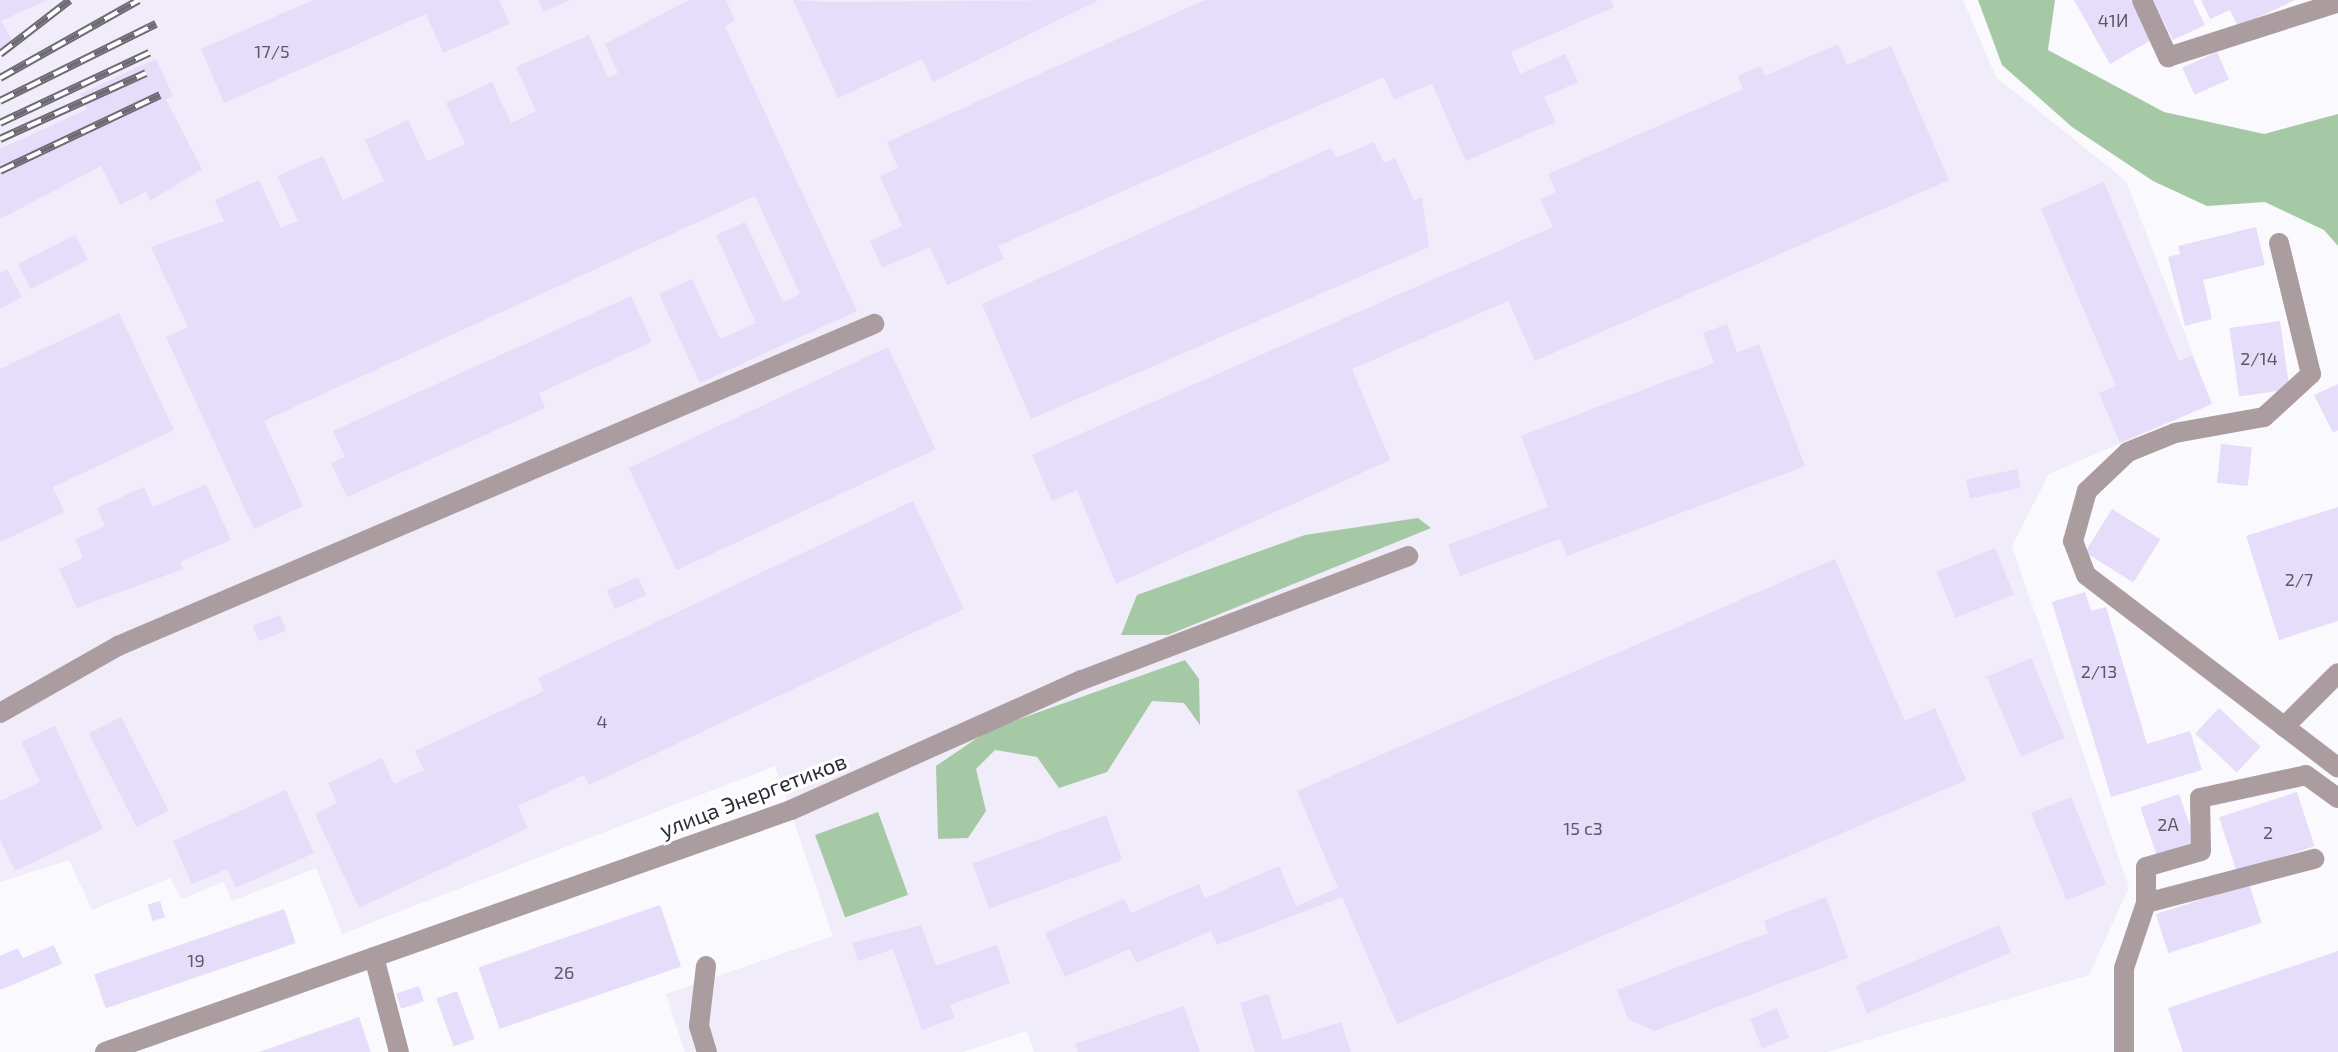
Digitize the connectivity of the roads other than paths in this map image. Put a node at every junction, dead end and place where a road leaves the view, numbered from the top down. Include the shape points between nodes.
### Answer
1 (2142, 0) edge
2 (2336, 2) edge
3 (2279, 243) dead end
4 (874, 324) dead end
5 (1408, 556) dead end
6 (2338, 673) edge
7 (0, 713) edge
8 (2284, 727) junction
9 (2338, 768) edge
10 (2338, 798) edge
11 (2314, 859) dead end
12 (2146, 903) junction
13 (374, 957) junction
14 (706, 966) dead end
15 (105, 1052) edge
16 (399, 1052) edge
17 (707, 1052) edge
18 (2124, 1052) edge

1 - 2 street via 2168,57
3 - 8 street via 2311,374 2264,417 2175,433 2128,452 2087,491 2073,541 2086,575
4 - 7 street via 118,646
5 - 13 street, улица Энергетиков via 1082,680 791,810
6 - 8 street
8 - 9 street
10 - 12 street via 2306,775 2200,798 2201,851 2146,867
11 - 12 street
12 - 18 street via 2124,968
13 - 15 street, улица Энергетиков
13 - 16 street
14 - 17 street via 699,1026

